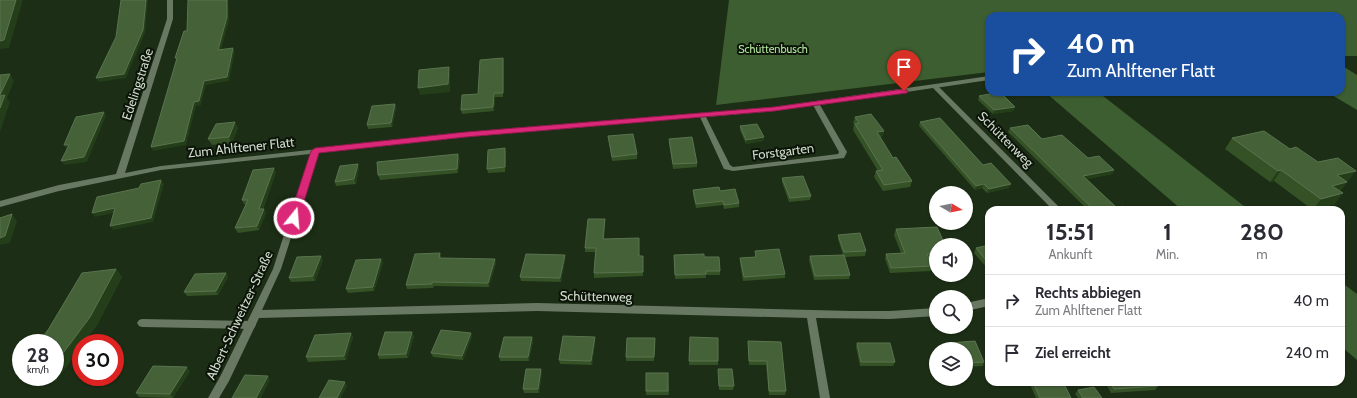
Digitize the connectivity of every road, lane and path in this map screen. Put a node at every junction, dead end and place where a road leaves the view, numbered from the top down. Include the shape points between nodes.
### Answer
1 (170, 0) edge
2 (985, 79) edge
3 (935, 86) junction
4 (816, 104) junction
5 (702, 115) junction
6 (315, 151) junction
7 (120, 175) junction
8 (0, 204) edge
9 (1054, 206) edge
10 (985, 303) edge
11 (973, 305) edge
12 (811, 312) junction
13 (929, 312) edge
14 (256, 314) junction
15 (142, 323) dead end
16 (251, 325) junction
17 (213, 398) edge
18 (825, 398) edge

1 - 7 street, Edelingstraße via 170,19
2 - 3 street, Zum Ahlftener Flatt
3 - 4 street, Zum Ahlftener Flatt
3 - 9 street, Schüttenweg
4 - 5 street, Zum Ahlftener Flatt
4 - 5 street, Forstgarten via 843,152 840,156 733,169 727,167
5 - 6 street, Zum Ahlftener Flatt
6 - 7 street, Zum Ahlftener Flatt
6 - 14 street, Albert-Schweitzer-Straße via 277,269
7 - 8 street, Zum Ahlftener Flatt
10 - 11 street
12 - 13 street, Schüttenweg via 890,315
12 - 14 street, Schüttenweg via 537,308
12 - 18 street
14 - 16 street, Albert-Schweitzer-Straße
15 - 16 street
16 - 17 street, Albert-Schweitzer-Straße

